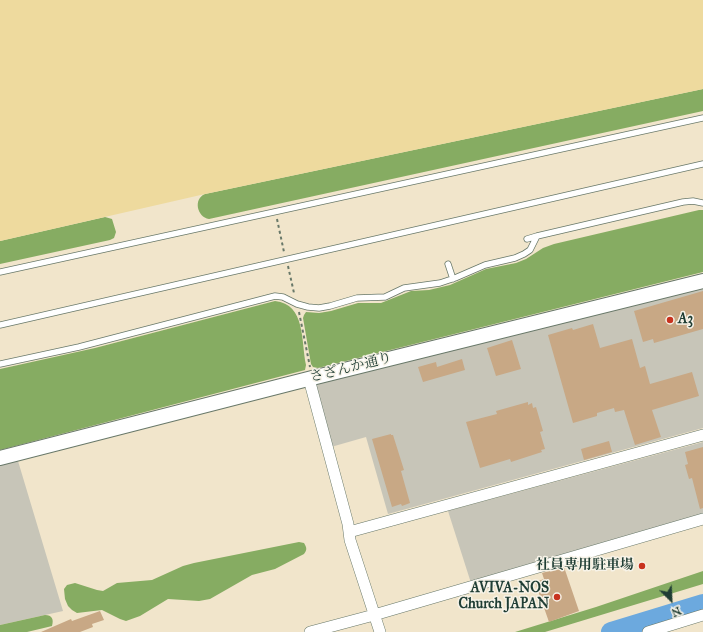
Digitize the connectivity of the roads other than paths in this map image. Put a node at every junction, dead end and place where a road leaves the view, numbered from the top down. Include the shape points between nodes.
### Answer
1 (703, 118) edge
2 (703, 164) edge
3 (703, 203) edge
4 (537, 236) junction
5 (527, 238) dead end
6 (448, 264) dead end
7 (0, 272) edge
8 (453, 279) junction
9 (703, 281) edge
10 (0, 325) edge
11 (0, 364) edge
12 (309, 374) junction
13 (703, 435) edge
14 (0, 458) edge
15 (703, 519) edge
16 (349, 532) junction
17 (374, 615) junction
18 (703, 615) edge
19 (310, 632) edge
20 (380, 632) edge
21 (648, 632) edge

1 - 7 lane
2 - 10 lane
3 - 4 lane via 683,202
4 - 5 lane
4 - 8 lane via 530,250 524,254 485,265
6 - 8 lane
8 - 11 lane via 404,288 385,297 357,298 319,308 275,296 79,347
9 - 12 street, さざんか通り
12 - 14 street, さざんか通り
12 - 16 street
13 - 16 street
15 - 17 street
16 - 17 street
17 - 19 street
17 - 20 street
18 - 21 street

